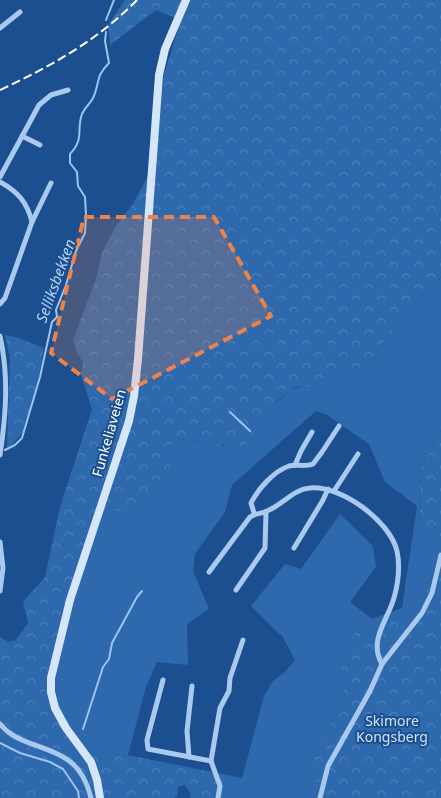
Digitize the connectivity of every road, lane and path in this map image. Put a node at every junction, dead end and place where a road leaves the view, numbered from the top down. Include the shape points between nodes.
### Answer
1 (186, 0) edge
2 (20, 12) dead end
3 (0, 28) edge
4 (68, 90) dead end
5 (22, 136) junction
6 (40, 145) dead end
7 (0, 177) edge
8 (0, 182) edge
9 (51, 183) dead end
10 (32, 222) junction
11 (0, 304) edge
12 (0, 336) edge
13 (339, 426) dead end
14 (312, 432) dead end
15 (0, 454) edge
16 (358, 454) dead end
17 (295, 465) junction
18 (328, 489) junction
19 (334, 491) junction
20 (266, 512) junction
21 (254, 513) junction
22 (0, 542) edge
23 (294, 548) dead end
24 (441, 555) edge
25 (209, 572) dead end
26 (236, 590) dead end
27 (0, 591) edge
28 (243, 640) dead end
29 (382, 664) junction
30 (163, 680) dead end
31 (192, 686) dead end
32 (0, 724) edge
33 (189, 757) junction
34 (211, 761) junction
35 (92, 798) edge
36 (100, 798) edge
37 (218, 798) edge
38 (320, 798) edge

1 - 36 street, Funkeliaveien via 168,40 159,76 133,404 70,600 51,678 55,708 91,762
2 - 3 street
4 - 5 street via 41,102
5 - 6 street
5 - 7 street
8 - 10 street via 22,200 29,209
9 - 10 street
10 - 11 street
12 - 15 street via 6,368
13 - 17 street via 313,464
14 - 17 street
16 - 19 street
17 - 21 street via 281,470 259,490 251,503
18 - 19 street
18 - 20 street via 298,491
18 - 23 street
19 - 29 street via 364,508 387,530 397,550 394,595 381,624 377,644
20 - 21 street
20 - 26 street via 265,548
21 - 25 street
22 - 27 street via 3,568
24 - 29 street via 427,604
28 - 34 street via 229,691 220,708
29 - 38 street via 328,766
30 - 33 street via 147,740 148,749
31 - 33 street via 187,730
32 - 35 street via 14,737 56,753 72,763 86,780
33 - 34 street
34 - 37 street via 220,786

